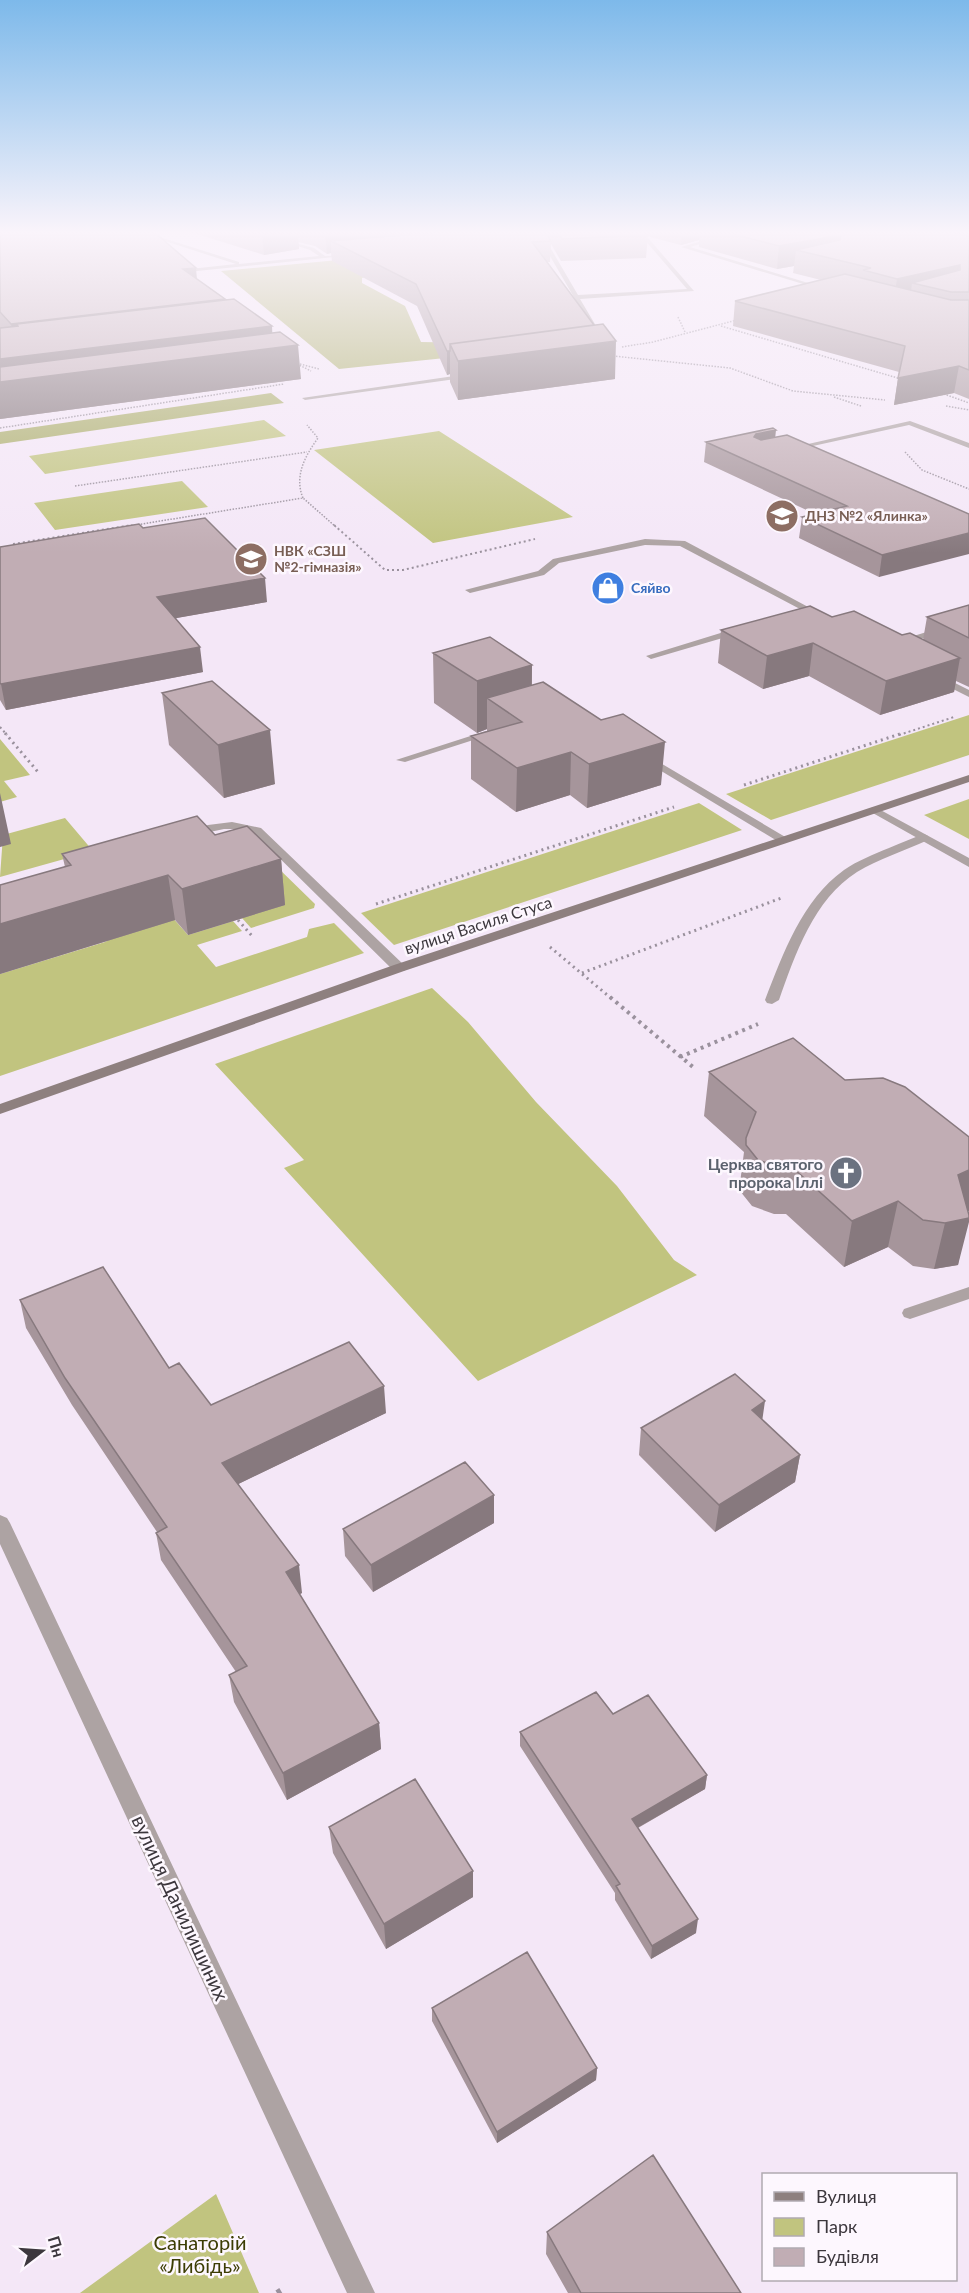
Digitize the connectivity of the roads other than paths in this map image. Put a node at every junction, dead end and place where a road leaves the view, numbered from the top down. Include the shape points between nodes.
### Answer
1 (600, 339) edge
2 (607, 356) edge
3 (472, 375) edge
4 (305, 398) dead end
5 (969, 446) edge
6 (780, 451) edge
7 (470, 590) dead end
8 (810, 611) junction
9 (798, 614) edge
10 (830, 621) edge
11 (969, 621) edge
12 (753, 627) edge
13 (890, 644) edge
14 (651, 656) dead end
15 (929, 673) edge
16 (969, 694) edge
17 (501, 730) edge
18 (639, 753) edge
19 (401, 760) dead end
20 (969, 778) edge
21 (875, 810) junction
22 (183, 835) edge
23 (924, 838) junction
24 (783, 840) junction
25 (969, 863) edge
26 (399, 968) junction
27 (772, 1000) dead end
28 (0, 1109) edge
29 (969, 1293) edge
30 (910, 1312) dead end
31 (0, 1523) edge
32 (361, 2293) edge

1 - 2 street
3 - 4 street
5 - 6 street via 910,423
7 - 8 street via 541,573 556,561 663,541 682,543
8 - 9 street
8 - 10 street
11 - 13 street
12 - 14 street
15 - 16 street
17 - 19 street
18 - 24 street
20 - 21 street, вулиця Василя Стуса
21 - 23 street
21 - 24 street, вулиця Василя Стуса
22 - 26 street via 228,825 257,830
23 - 25 street
23 - 27 street via 847,873 804,926 790,950
24 - 26 street, вулиця Василя Стуса
26 - 28 street, вулиця Василя Стуса
29 - 30 street
31 - 32 street, вулиця Данилишиних

